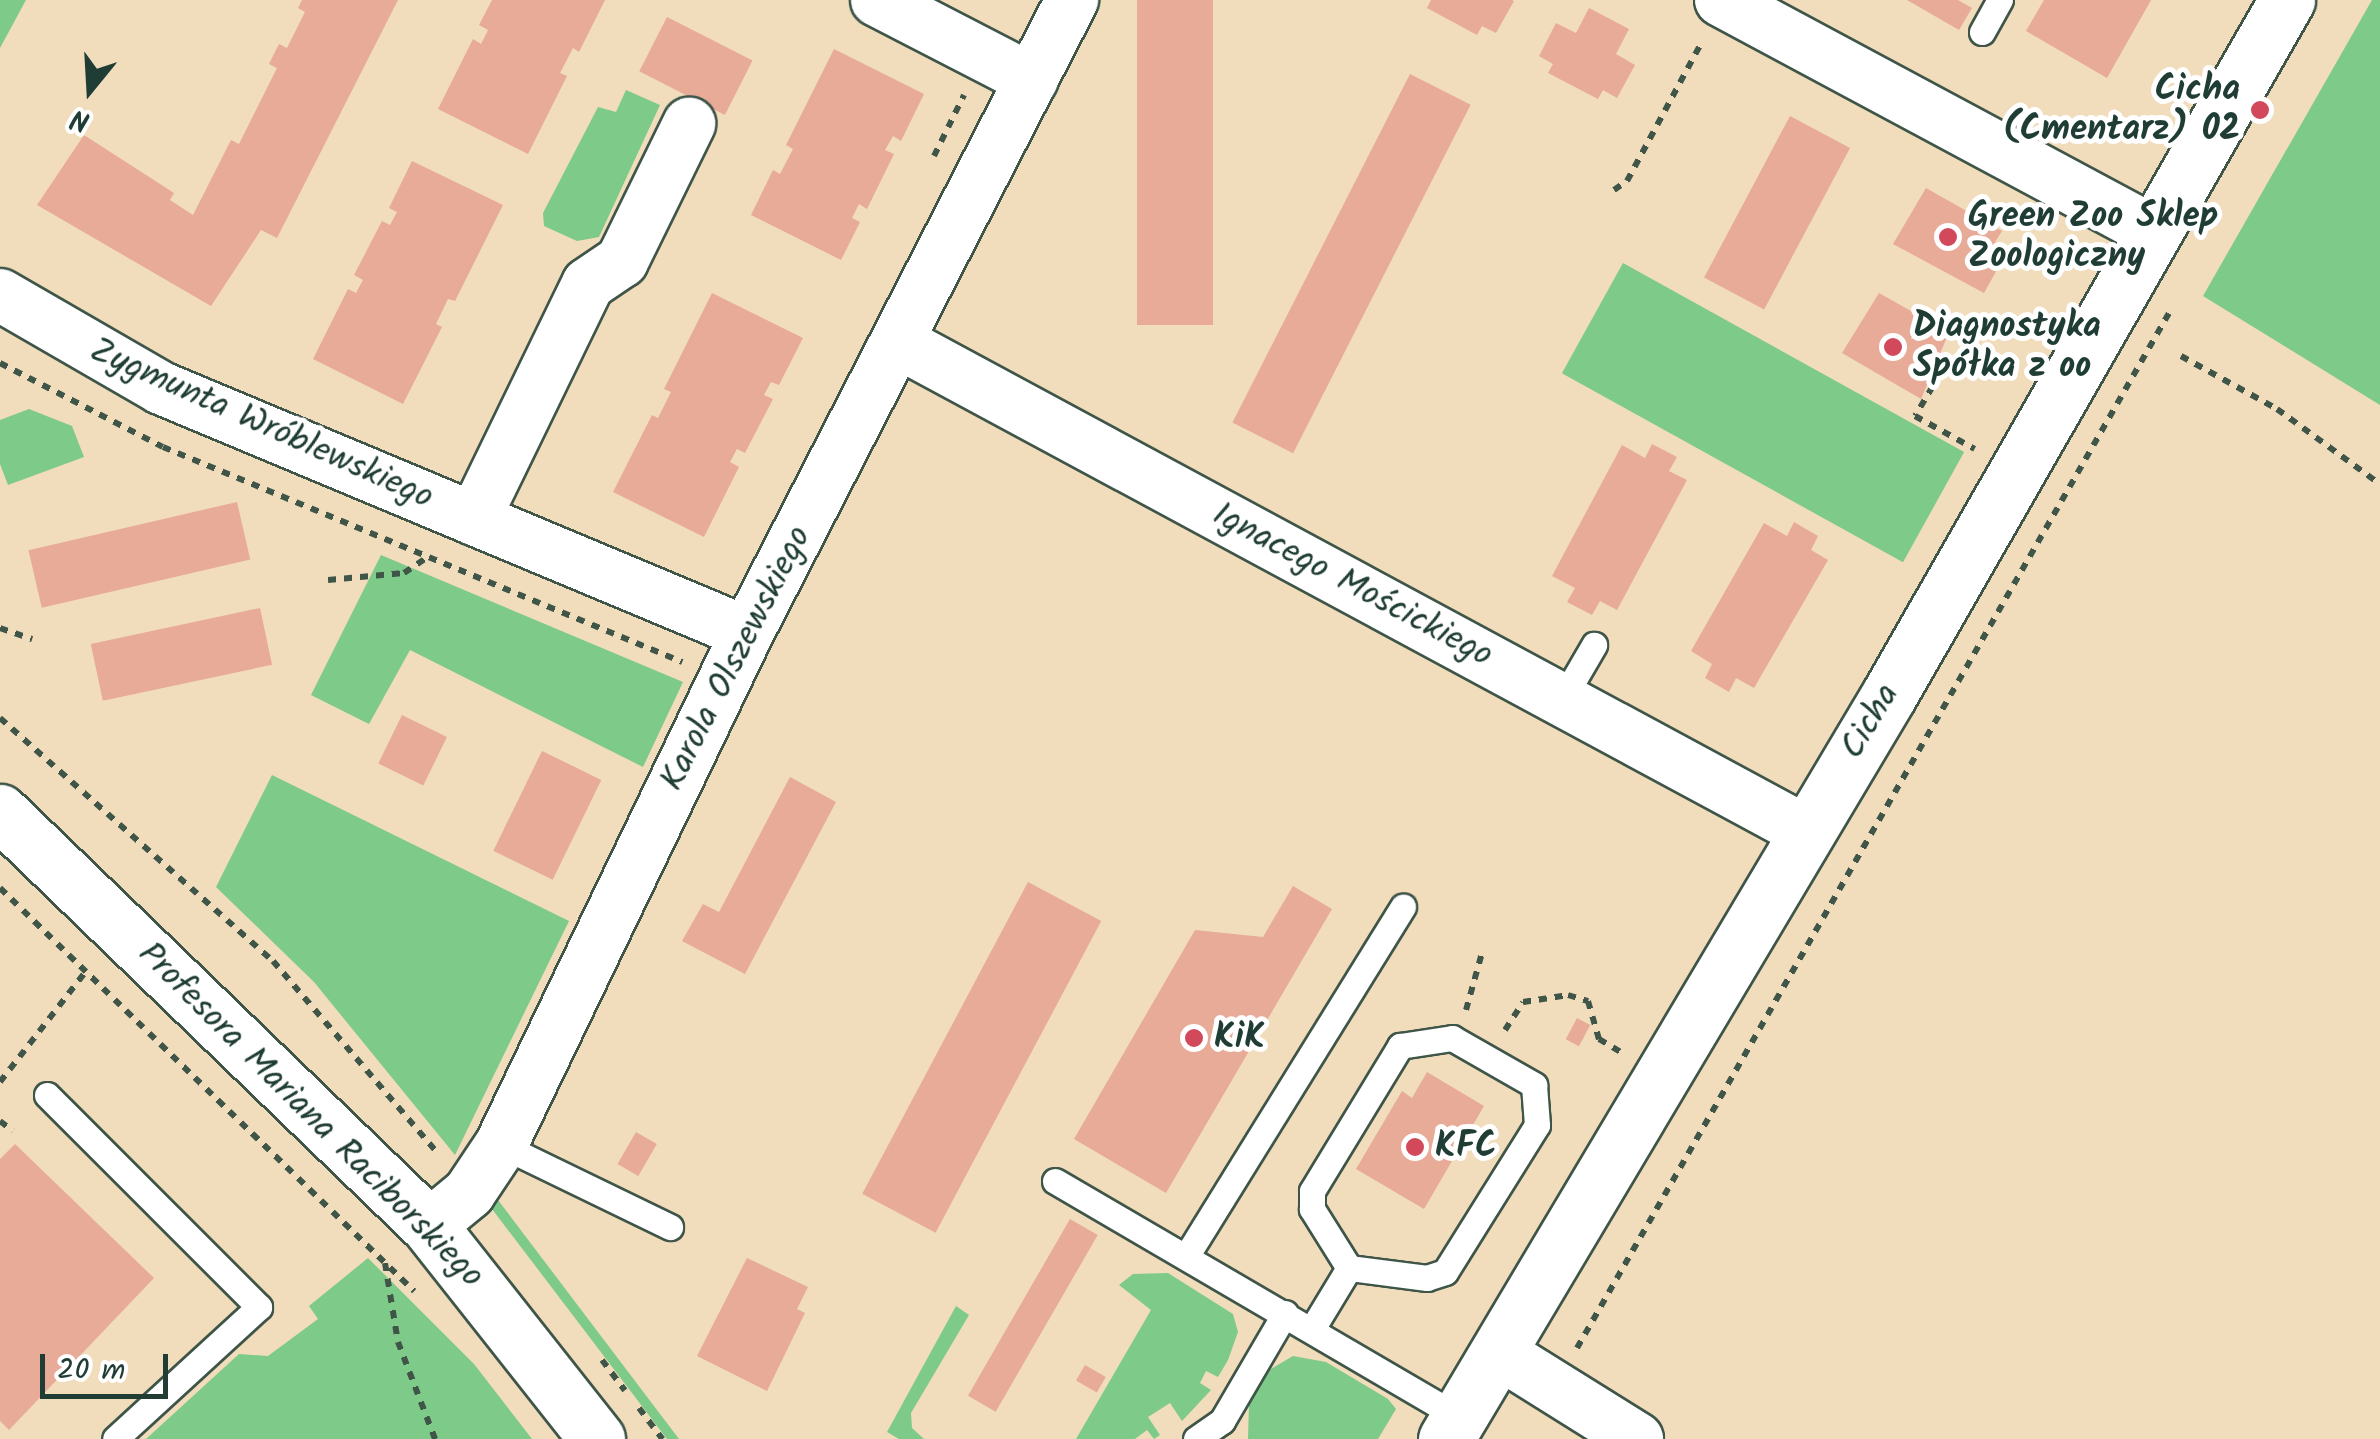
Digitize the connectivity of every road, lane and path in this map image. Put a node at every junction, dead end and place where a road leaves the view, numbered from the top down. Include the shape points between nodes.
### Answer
1 (877, 0) edge
2 (1072, 0) edge
3 (2000, 0) edge
4 (2287, 0) edge
5 (1715, 15) edge
6 (1982, 32) dead end
7 (1032, 80) junction
8 (689, 124) dead end
9 (1614, 190) dead end
10 (2155, 232) junction
11 (0, 295) edge
12 (2172, 307) dead end
13 (898, 342) junction
14 (2181, 356) dead end
15 (1950, 359) dead end
16 (1989, 458) dead end
17 (2380, 484) edge
18 (474, 519) junction
19 (428, 557) dead end
20 (328, 580) dead end
21 (0, 628) edge
22 (747, 633) junction
23 (32, 639) dead end
24 (1594, 644) dead end
25 (1562, 700) junction
26 (0, 718) edge
27 (0, 812) edge
28 (1805, 831) junction
29 (0, 888) edge
30 (1404, 906) dead end
31 (1483, 950) dead end
32 (86, 971) junction
33 (1452, 1038) junction
34 (1599, 1039) dead end
35 (1489, 1059) junction
36 (0, 1082) edge
37 (48, 1096) dead end
38 (0, 1120) edge
39 (13, 1131) dead end
40 (501, 1145) junction
41 (1055, 1181) dead end
42 (449, 1210) junction
43 (670, 1227) dead end
44 (1187, 1254) junction
45 (384, 1262) junction
46 (1349, 1268) junction
47 (420, 1298) dead end
48 (1285, 1313) junction
49 (1312, 1329) junction
50 (1498, 1352) junction
51 (1552, 1389) junction
52 (1453, 1428) edge
53 (1228, 1430) edge
54 (115, 1439) edge
55 (435, 1439) edge
56 (597, 1439) edge
57 (1196, 1439) edge
58 (1637, 1439) edge

1 - 7 street
2 - 7 street, Karola Olszewskiego
3 - 6 lane
4 - 10 street, Cicha
5 - 9 path via 1627,181
5 - 10 street
7 - 13 street, Karola Olszewskiego
8 - 18 street, Zygmunta Wróblewskiego via 622,261 588,284
10 - 28 street, Cicha
11 - 18 street, Zygmunta Wróblewskiego via 161,388
12 - 51 path via 1643,1242
13 - 22 street, Karola Olszewskiego
13 - 25 street, Ignacego Mościckiego
14 - 17 path via 2277,410
15 - 16 path via 1915,416
18 - 22 street, Zygmunta Wróblewskiego
19 - 20 path via 404,573
21 - 23 path
22 - 40 street, Karola Olszewskiego
24 - 25 lane
25 - 28 street, Ignacego Mościckiego
26 - 42 path via 273,960 354,1047
27 - 42 street, Profesora Mariana Raciborskiego
28 - 50 street, Cicha
29 - 32 path
30 - 44 lane
31 - 33 path via 1472,997
32 - 36 path
32 - 45 path
33 - 35 lane
33 - 46 lane via 1400,1046 1312,1191 1312,1209
34 - 35 path via 1588,1001 1546,994 1523,1002
35 - 46 lane via 1534,1086 1538,1125 1445,1272 1427,1278
37 - 54 lane via 259,1307
38 - 39 path
40 - 42 street, Karola Olszewskiego
40 - 43 lane
41 - 44 lane
42 - 56 street, Profesora Mariana Raciborskiego
44 - 48 lane
45 - 47 path
45 - 55 path via 398,1342
46 - 49 lane
48 - 49 lane
48 - 53 lane
49 - 52 lane
50 - 51 street
50 - 52 street, Cicha
51 - 58 street
53 - 57 lane

